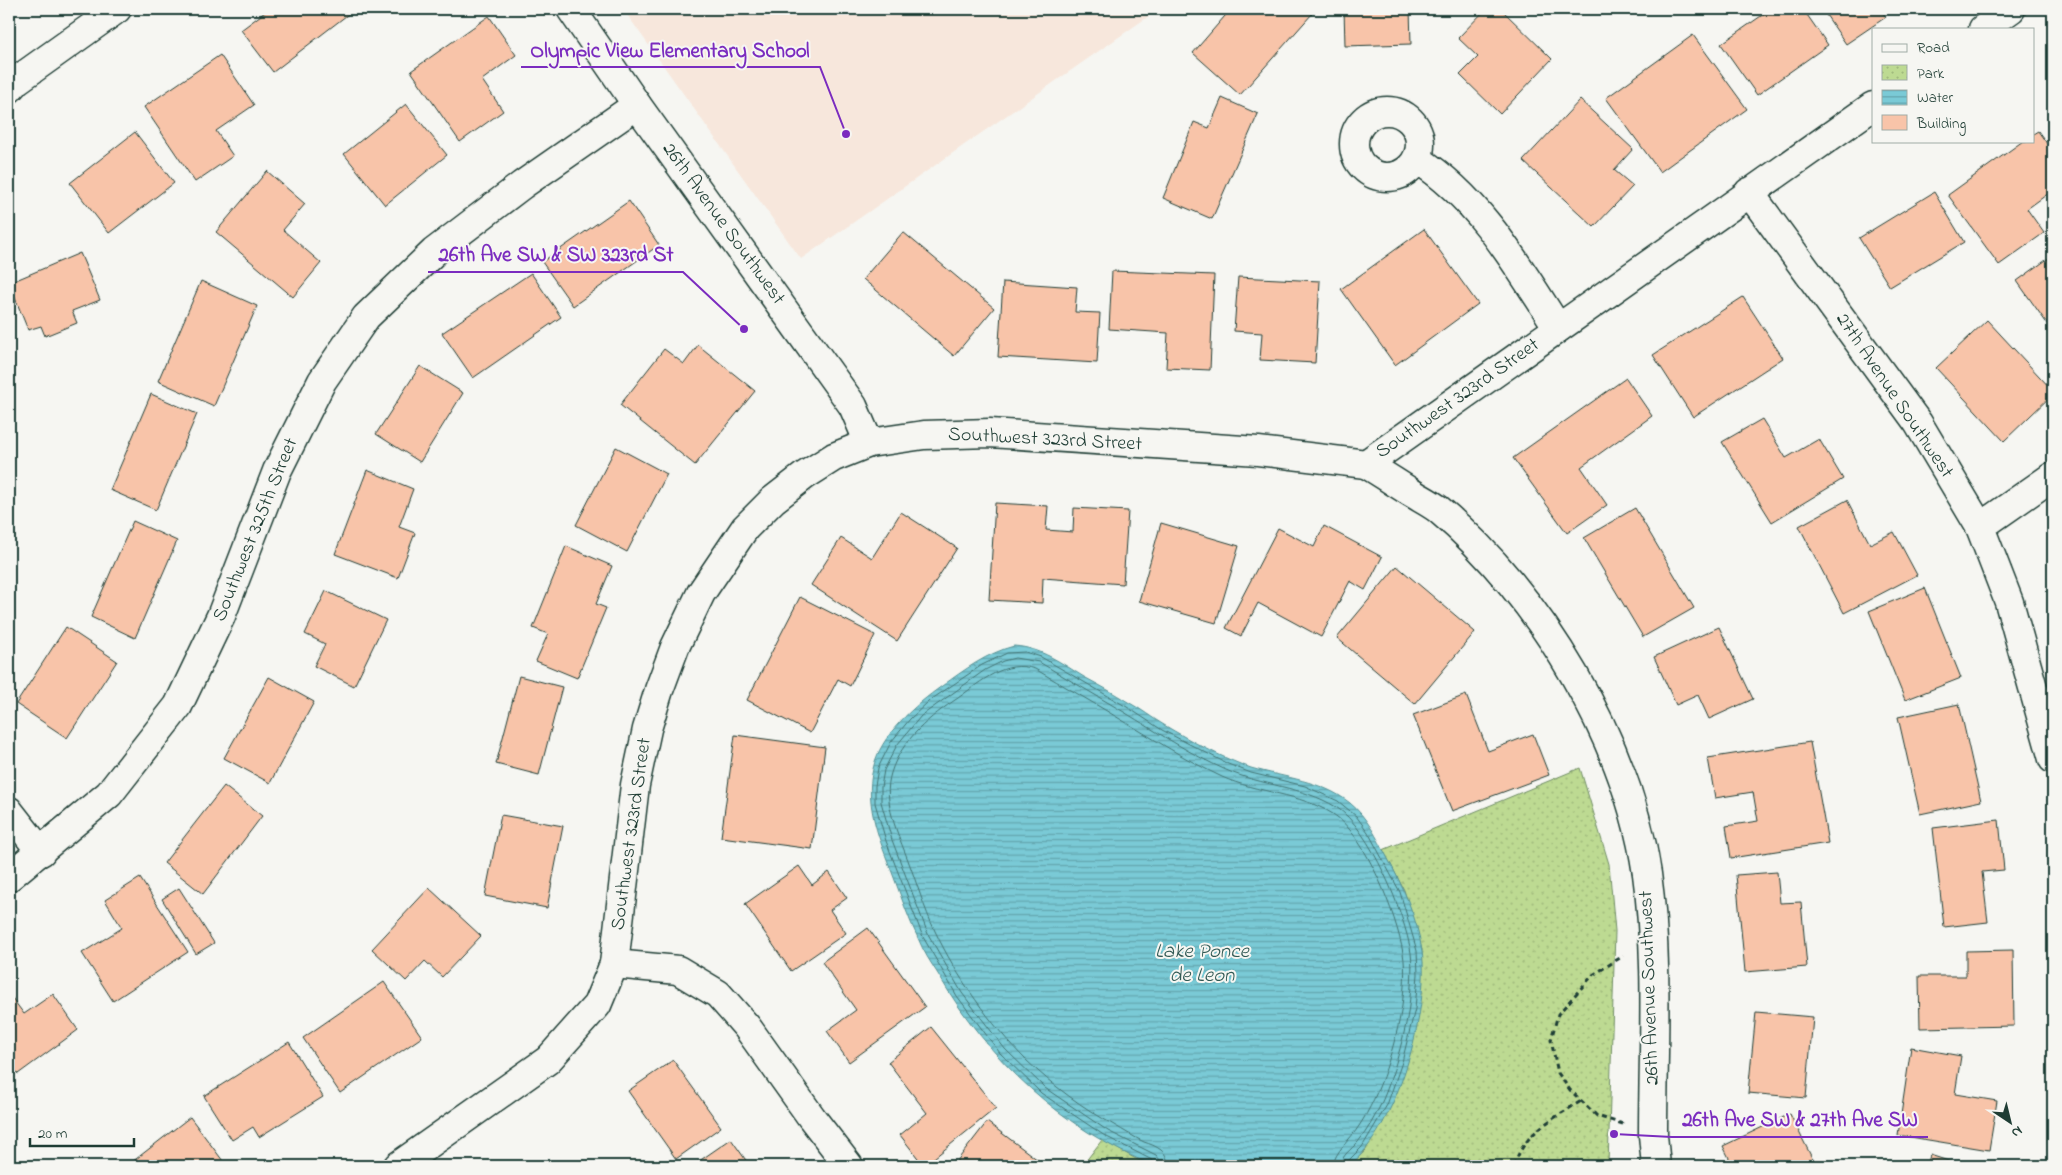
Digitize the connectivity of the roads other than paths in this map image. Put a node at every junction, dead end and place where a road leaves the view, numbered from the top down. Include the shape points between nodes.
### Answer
1 (117, 9) edge
2 (571, 9) edge
3 (2011, 9) edge
4 (1983, 28) edge
5 (9, 89) edge
6 (637, 105) junction
7 (1872, 107) edge
8 (1418, 158) dead end
9 (1750, 192) junction
10 (1558, 328) junction
11 (869, 443) junction
12 (1366, 464) junction
13 (2053, 476) edge
14 (1980, 527) junction
15 (2053, 759) edge
16 (9, 811) edge
17 (41, 852) junction
18 (9, 877) edge
19 (614, 964) junction
20 (398, 1166) edge
21 (849, 1166) edge
22 (1656, 1166) edge

1 - 5 street
2 - 6 street, 26th Avenue Southwest
3 - 4 street
6 - 11 street, 26th Avenue Southwest via 853,406
6 - 17 street, Southwest 325th Street via 522,185 434,252 366,317 322,381 277,471 221,616 178,706 109,794
7 - 9 street, Southwest 323rd Street
8 - 10 street via 1456,189 1483,219 1506,247
9 - 10 street, Southwest 323rd Street
9 - 14 street, 27th Avenue Southwest via 1918,423
10 - 12 street, Southwest 323rd Street
11 - 12 street, Southwest 323rd Street via 924,435 990,433 1258,451
11 - 19 street, Southwest 323rd Street via 834,457 773,500 744,528 698,600 675,647 647,729 636,785
12 - 22 street, 26th Avenue Southwest via 1437,508 1477,546 1508,582 1545,629 1574,674 1618,767 1634,815 1646,873 1653,937 1653,1134
13 - 14 street
14 - 15 street, 27th Avenue Southwest via 2009,602
16 - 17 street
17 - 18 street, Southwest 325th Street
19 - 20 street, Southwest 323rd Street via 597,1005 548,1060
19 - 21 street via 678,970 718,994 748,1027

